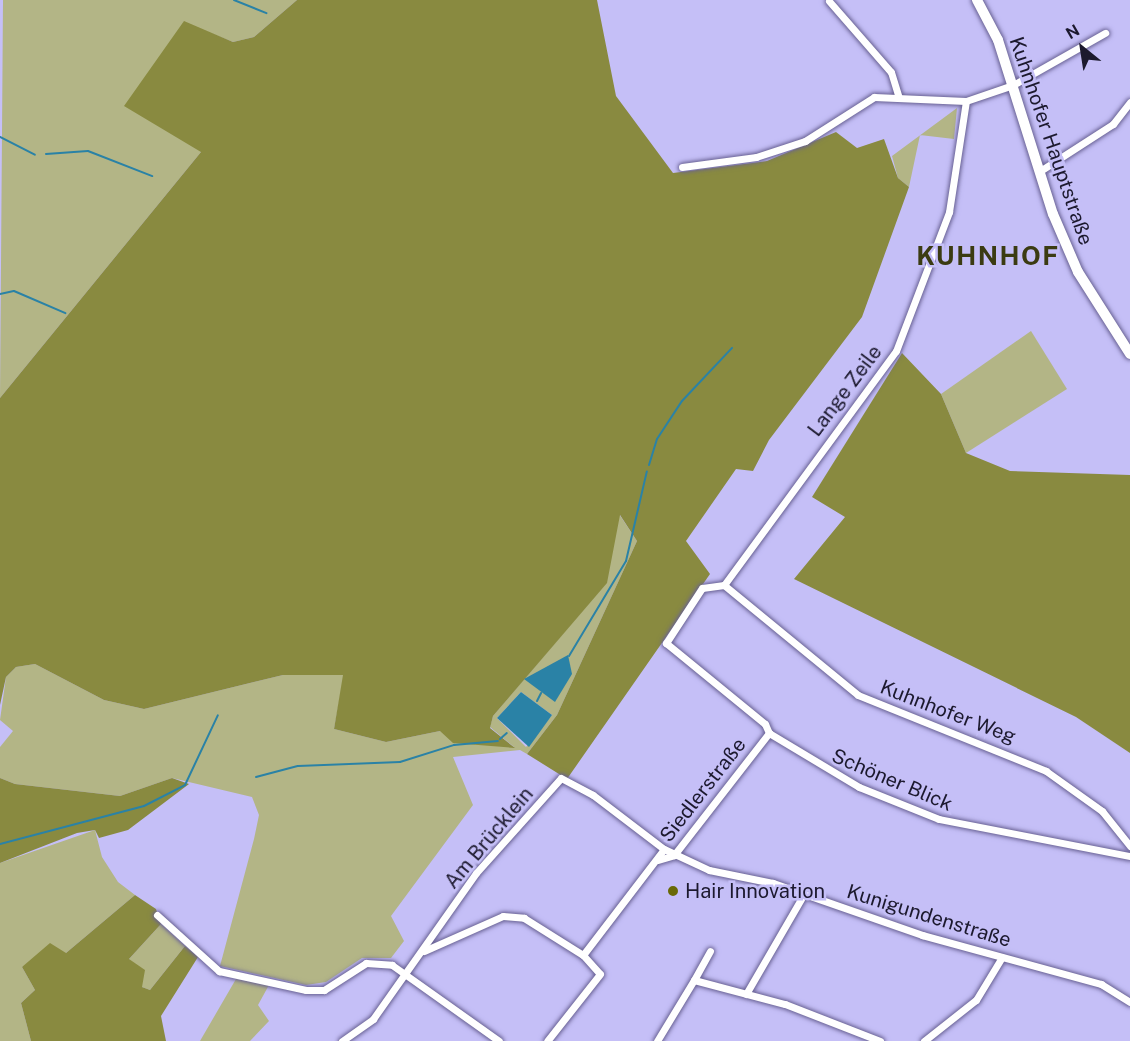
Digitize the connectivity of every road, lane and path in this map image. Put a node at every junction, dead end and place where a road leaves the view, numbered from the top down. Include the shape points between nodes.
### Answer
1 (976, 0) edge
2 (829, 1) edge
3 (1105, 33) dead end
4 (1013, 85) junction
5 (899, 98) junction
6 (966, 102) junction
7 (1130, 102) edge
8 (682, 167) dead end
9 (1040, 171) junction
10 (1130, 354) edge
11 (724, 585) junction
12 (769, 733) junction
13 (561, 778) joint
14 (1130, 846) edge
15 (664, 849) junction
16 (674, 855) junction
17 (1130, 856) edge
18 (658, 860) junction
19 (801, 899) dead end
20 (157, 915) dead end
21 (424, 951) junction
22 (710, 951) dead end
23 (583, 955) junction
24 (1002, 957) junction
25 (408, 977) junction
26 (694, 980) junction
27 (746, 994) junction
28 (1130, 1002) edge
29 (342, 1041) edge
30 (499, 1041) edge
31 (547, 1041) edge
32 (657, 1041) edge
33 (880, 1041) edge
34 (924, 1041) edge

1 - 4 street, Kuhnhofer Hauptstraße via 991,23
2 - 5 street via 891,72
3 - 4 street
4 - 6 street
4 - 9 street, Kuhnhofer Hauptstraße
5 - 6 street
5 - 8 street via 874,97 805,141 756,157
6 - 11 street, Lange Zeile via 949,212 896,351
7 - 9 street via 1113,124
9 - 10 street, Kuhnhofer Hauptstraße via 1078,272
11 - 12 street, Schöner Blick via 702,588 666,643 765,724
11 - 14 street, Kuhnhofer Weg via 858,695 1046,771 1102,811
12 - 16 street, Siedlerstraße
12 - 17 street, Schöner Blick via 848,782 939,819
13 - 15 street, Kunigundenstraße via 593,795
13 - 21 street, Am Brücklein via 476,873
15 - 16 street, Kunigundenstraße
15 - 18 street, Siedlerstraße
16 - 18 street, Siedlerstraße
16 - 24 street, Kunigundenstraße
18 - 23 street, Siedlerstraße
19 - 27 street
20 - 25 street via 172,933 219,971 306,990 324,990 379,961
21 - 23 street via 503,916 524,918
21 - 25 street, Am Brücklein
22 - 26 street
23 - 31 street via 600,974
24 - 28 street, Kunigundenstraße via 1101,984
24 - 34 street via 976,1000
25 - 29 street, Am Brücklein via 373,1019
25 - 30 street
26 - 27 street
26 - 32 street
27 - 33 street via 844,1023

